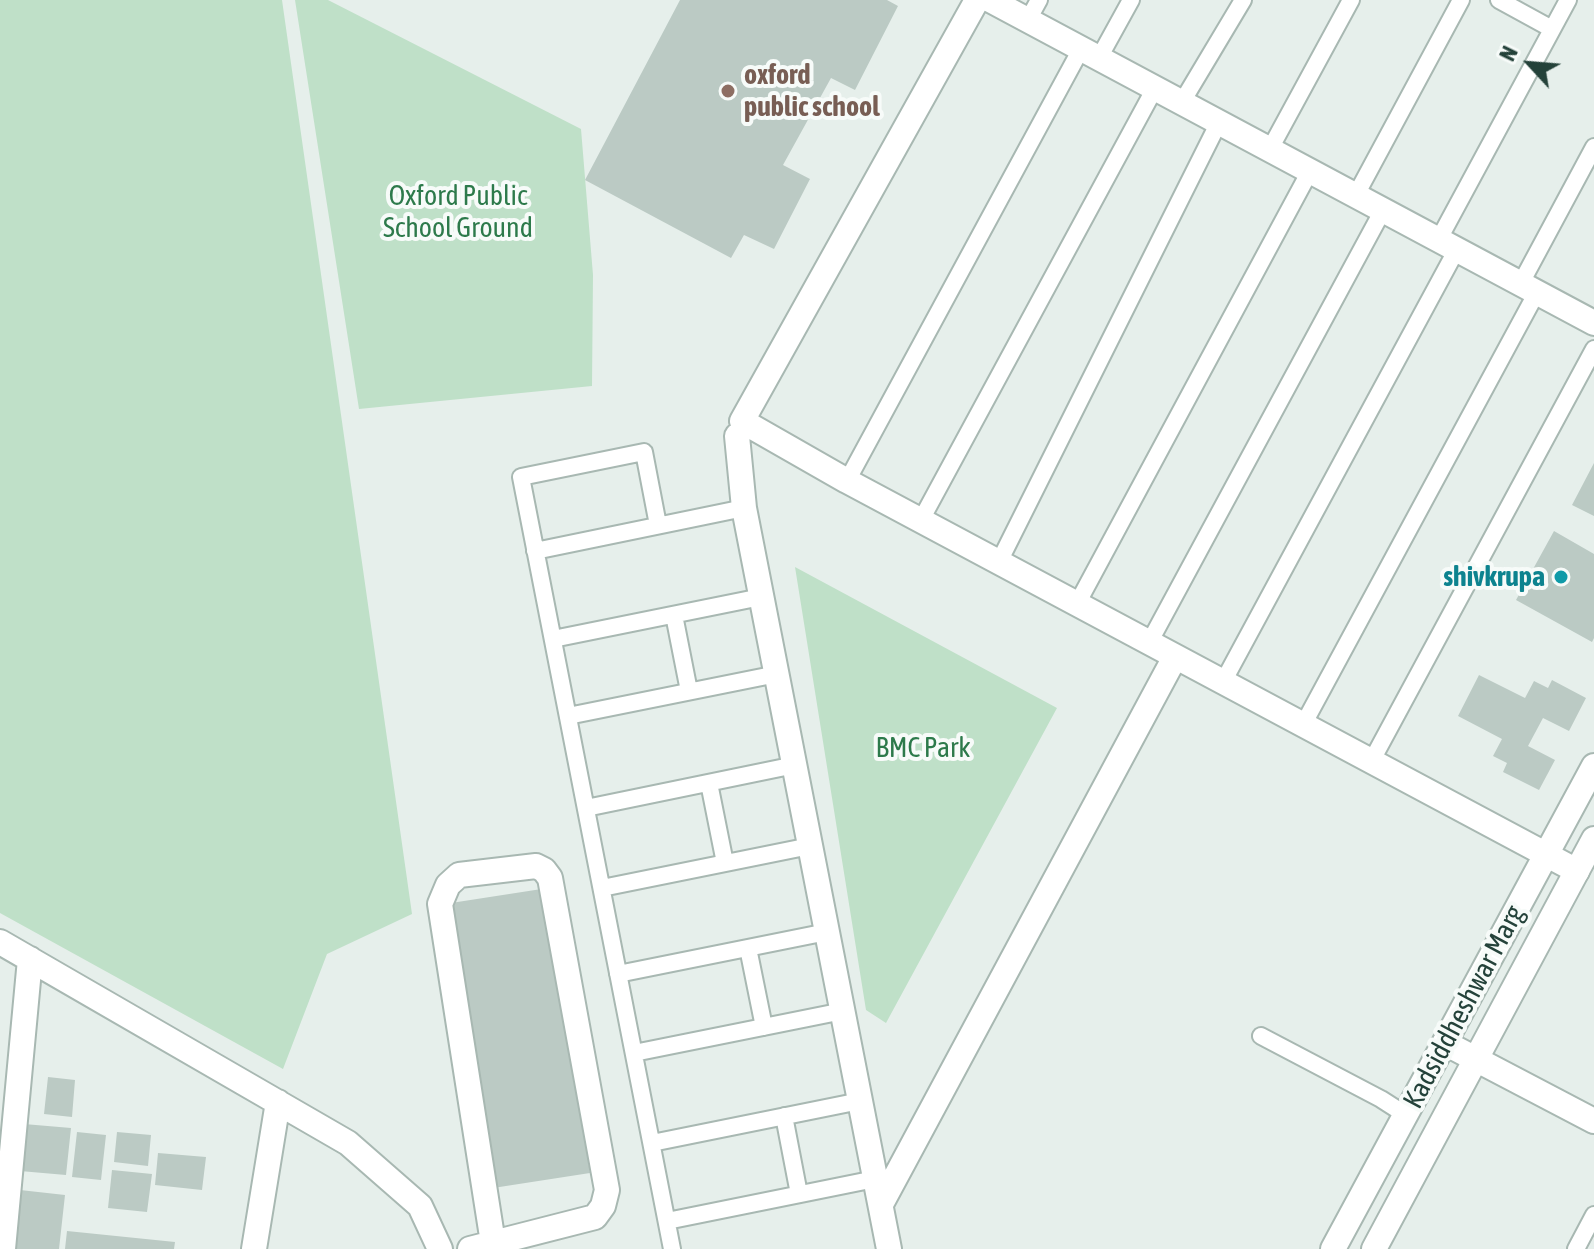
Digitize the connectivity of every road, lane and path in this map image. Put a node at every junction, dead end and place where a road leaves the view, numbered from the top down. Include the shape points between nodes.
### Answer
1 (977, 0) edge
2 (990, 0) edge
3 (1131, 0) edge
4 (1243, 0) edge
5 (1351, 0) edge
6 (1461, 0) edge
7 (1499, 0) edge
8 (1568, 0) edge
9 (1033, 10) edge
10 (1552, 29) junction
11 (1090, 53) junction
12 (1155, 88) junction
13 (1182, 102) junction
14 (1219, 122) junction
15 (1594, 147) edge
16 (1270, 149) junction
17 (1310, 171) junction
18 (1356, 195) junction
19 (1383, 210) junction
20 (1448, 244) junction
21 (1529, 288) junction
22 (1594, 323) edge
23 (1594, 349) edge
24 (740, 429) junction
25 (847, 481) junction
26 (744, 508) junction
27 (921, 520) junction
28 (658, 525) junction
29 (535, 551) junction
30 (999, 562) junction
31 (761, 597) junction
32 (1077, 604) junction
33 (674, 615) junction
34 (553, 639) junction
35 (1149, 643) junction
36 (1175, 657) junction
37 (777, 674) junction
38 (1223, 682) junction
39 (689, 691) junction
40 (568, 716) junction
41 (1303, 725) junction
42 (1371, 762) junction
43 (795, 765) junction
44 (1594, 766) edge
45 (709, 783) junction
46 (586, 808) junction
47 (1594, 839) edge
48 (810, 846) junction
49 (1546, 855) junction
50 (725, 863) junction
51 (1577, 871) junction
52 (602, 888) junction
53 (827, 932) junction
54 (0, 942) edge
55 (748, 948) junction
56 (30, 959) junction
57 (618, 974) junction
58 (843, 1011) junction
59 (764, 1027) junction
60 (1261, 1036) dead end
61 (1445, 1043) junction
62 (634, 1053) junction
63 (1476, 1059) junction
64 (860, 1101) junction
65 (278, 1102) junction
66 (1406, 1115) junction
67 (784, 1116) junction
68 (1594, 1121) edge
69 (652, 1143) junction
70 (875, 1179) junction
71 (799, 1194) junction
72 (881, 1204) junction
73 (1594, 1215) edge
74 (667, 1221) junction
75 (481, 1246) edge
76 (3, 1249) edge
77 (254, 1249) edge
78 (440, 1249) edge
79 (672, 1249) edge
80 (889, 1249) edge
81 (1333, 1249) edge
82 (1374, 1249) edge
83 (1576, 1249) edge

1 - 24 street
2 - 9 street
3 - 11 lane
4 - 13 lane
5 - 16 lane
6 - 18 lane
7 - 10 lane
8 - 10 lane
9 - 11 street
10 - 20 lane
11 - 12 street
11 - 25 lane
12 - 13 street
12 - 27 lane
13 - 14 street
14 - 16 street
14 - 30 lane
15 - 21 lane
16 - 17 street
17 - 18 street
17 - 32 lane
18 - 19 street
19 - 20 street
19 - 35 lane
20 - 21 street
20 - 38 lane
21 - 22 street
21 - 41 lane
23 - 42 lane
24 - 25 street
24 - 26 street
25 - 27 street
26 - 28 lane
26 - 31 street
27 - 30 street
28 - 29 lane
28 - 29 lane via 644,452 521,477
29 - 34 lane
30 - 32 street
31 - 33 lane
31 - 37 street
32 - 35 street
33 - 34 lane
33 - 39 lane
34 - 40 lane
35 - 36 street
36 - 38 street
36 - 72 street
37 - 39 lane
37 - 43 street
38 - 41 street
39 - 40 lane
40 - 46 lane
41 - 42 street
42 - 49 street
43 - 45 lane
43 - 48 street
44 - 49 street, Kadsiddheshwar Marg
45 - 46 lane
45 - 50 lane
46 - 52 lane
47 - 51 street, Kadsiddheshwar Marg
48 - 50 lane
48 - 53 street
49 - 51 street
49 - 61 street, Kadsiddheshwar Marg
50 - 52 lane
51 - 63 street, Kadsiddheshwar Marg
52 - 57 lane
53 - 55 lane
53 - 58 street
54 - 56 street
55 - 57 lane
55 - 59 lane
56 - 65 street
56 - 76 street
57 - 62 lane
58 - 59 lane
58 - 64 street
59 - 62 lane
60 - 66 lane
61 - 63 street
61 - 66 street, Kadsiddheshwar Marg
62 - 69 lane
63 - 68 street
63 - 82 street, Kadsiddheshwar Marg
64 - 67 lane
64 - 70 street
65 - 77 street
65 - 78 street via 348,1143 420,1206
66 - 81 street, Kadsiddheshwar Marg
67 - 69 lane
67 - 71 lane
69 - 74 lane
70 - 71 lane
70 - 72 street
71 - 74 lane
72 - 80 street
73 - 83 lane
74 - 79 lane
75 - 75 street via 595,1217 607,1190 550,878 536,866 459,875 440,904

